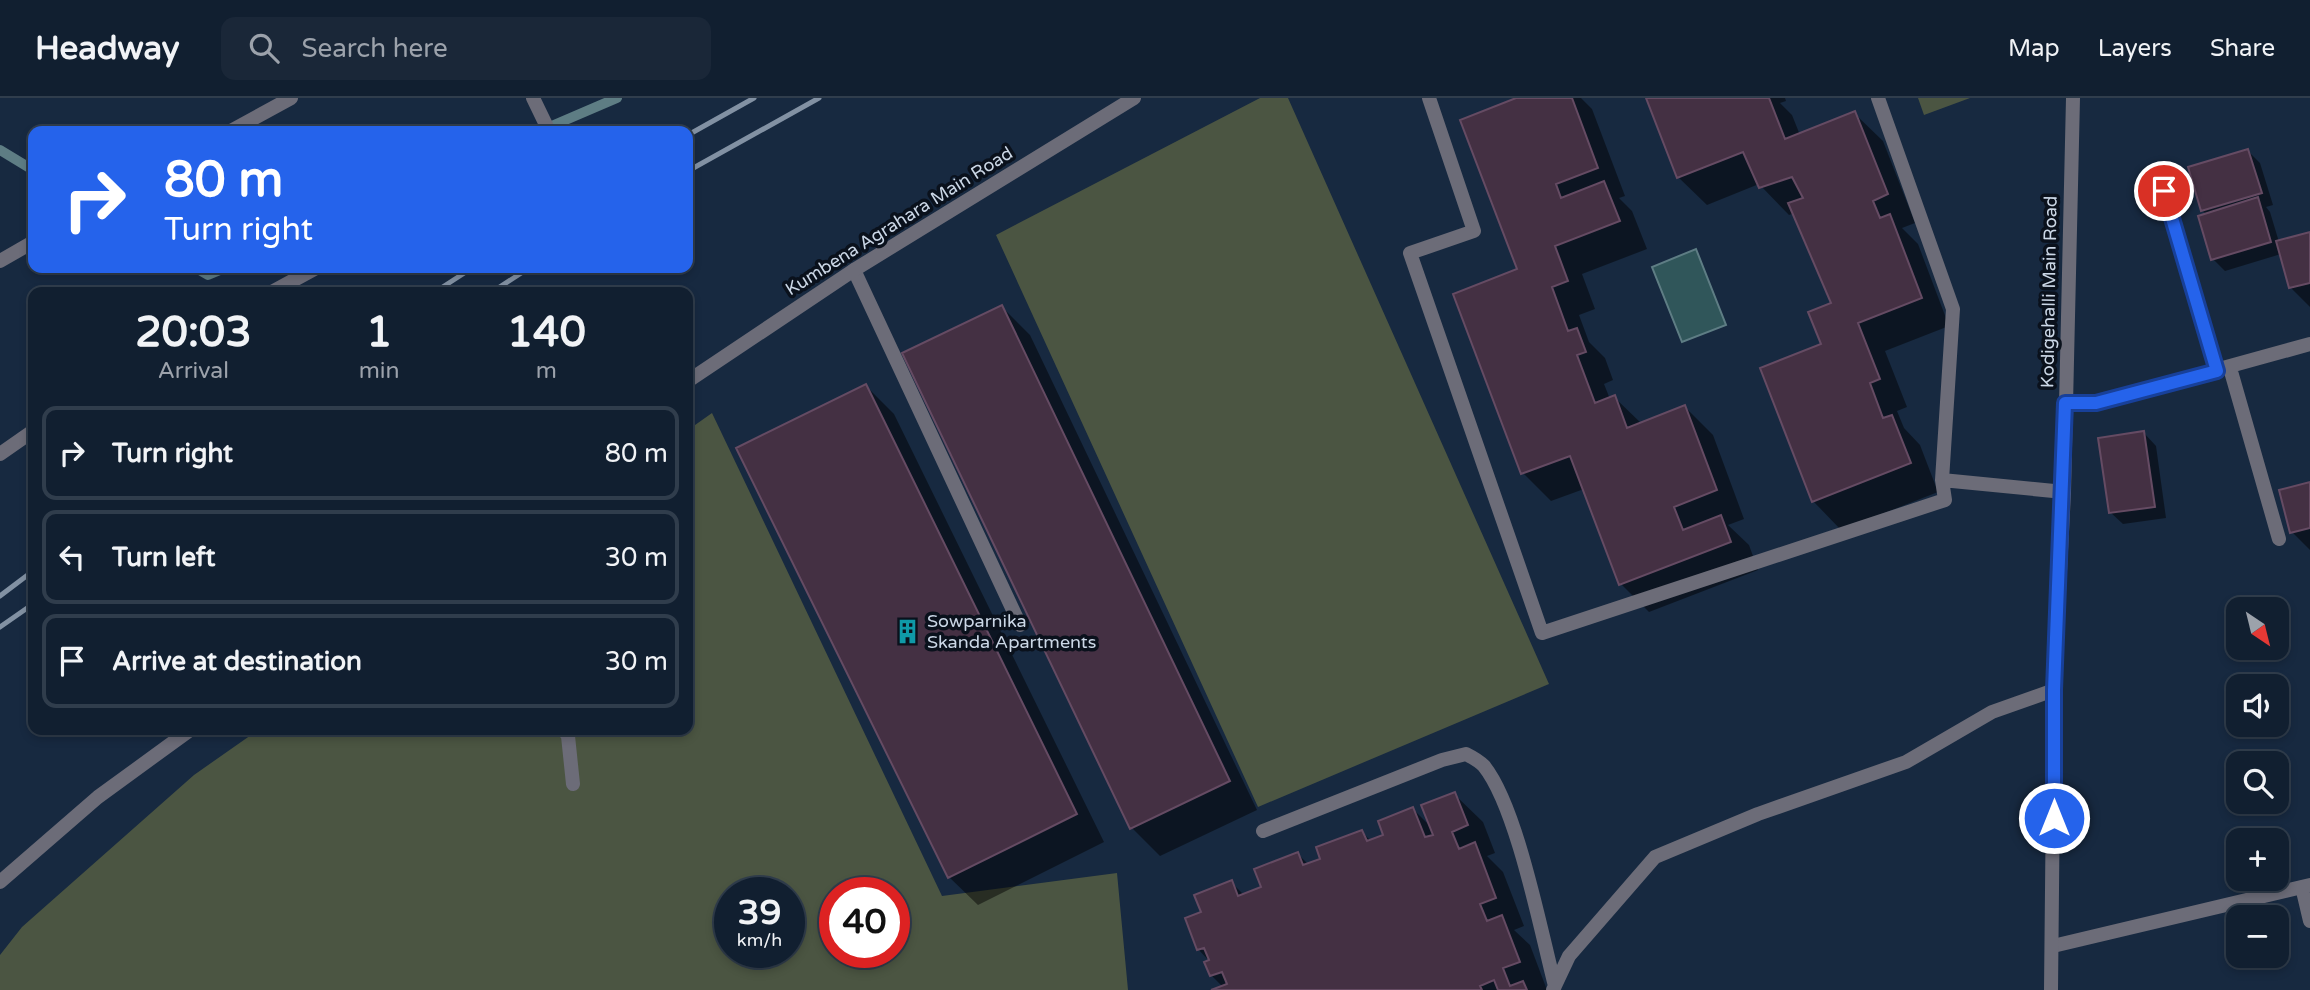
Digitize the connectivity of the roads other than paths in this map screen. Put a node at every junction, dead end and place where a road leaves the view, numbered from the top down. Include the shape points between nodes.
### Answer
1 (290, 98) edge
2 (533, 98) edge
3 (1134, 98) edge
4 (1429, 98) edge
5 (1878, 98) edge
6 (2073, 98) edge
7 (240, 126) edge
8 (547, 126) edge
9 (2164, 191) dead end
10 (28, 245) edge
11 (0, 261) edge
12 (854, 270) junction
13 (307, 273) edge
14 (281, 287) edge
15 (2310, 344) edge
16 (2223, 370) junction
17 (693, 378) edge
18 (2065, 403) junction
19 (28, 434) edge
20 (0, 454) edge
21 (1942, 480) junction
22 (2064, 492) junction
23 (2279, 539) dead end
24 (1020, 625) dead end
25 (2054, 690) junction
26 (183, 735) edge
27 (567, 735) edge
28 (573, 784) dead end
29 (1263, 831) dead end
30 (0, 882) edge
31 (2306, 886) edge
32 (2310, 921) edge
33 (2053, 946) junction
34 (1554, 988) edge
35 (2051, 990) edge

1 - 7 street
2 - 8 street
3 - 12 street, Kumbena Agrahara Main Road
4 - 21 street via 1474,231 1410,253 1542,633 1945,500
5 - 21 street via 1953,309
6 - 18 street, Kodigehalli Main Road
9 - 16 street
10 - 11 street
12 - 17 street, Kumbena Agrahara Main Road
12 - 24 street
13 - 14 street
15 - 16 street
16 - 18 street via 2096,403
16 - 23 street
18 - 22 street, Kodigehalli Main Road
19 - 20 street
21 - 22 street
22 - 25 street, Kodigehalli Main Road
25 - 33 street, Kodigehalli Main Road
25 - 34 street via 1992,712 1906,762 1758,814 1655,857 1569,956
26 - 30 street via 98,797
27 - 28 street
29 - 34 street via 1466,754 1483,764 1516,837
31 - 32 street
31 - 33 street
33 - 35 street, Kodigehalli Main Road

